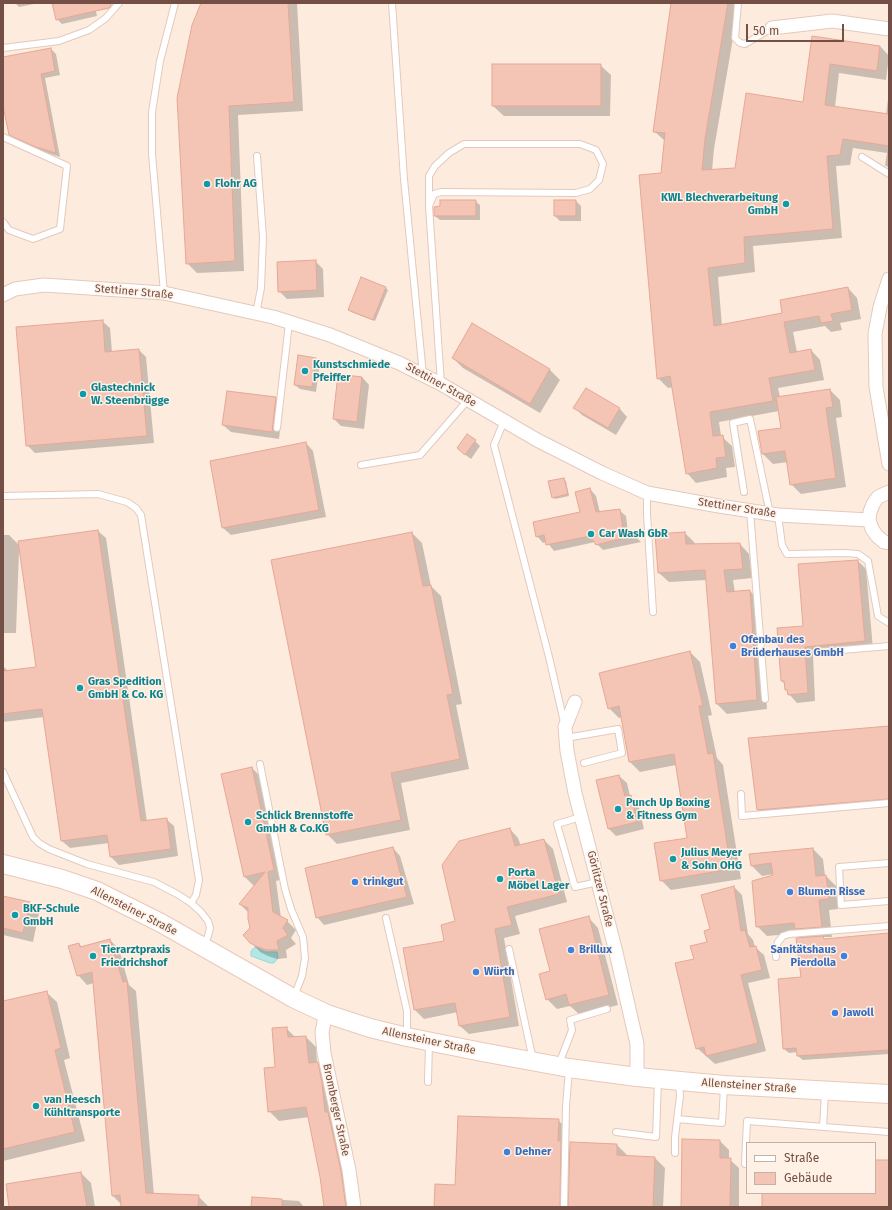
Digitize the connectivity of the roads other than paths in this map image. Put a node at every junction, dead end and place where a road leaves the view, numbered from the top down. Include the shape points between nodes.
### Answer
1 (119, 3) edge
2 (175, 3) edge
3 (392, 3) edge
4 (738, 3) edge
5 (772, 28) joint
6 (889, 29) edge
7 (3, 48) edge
8 (3, 137) edge
9 (256, 156) dead end
10 (862, 158) dead end
11 (889, 174) edge
12 (429, 206) junction
13 (3, 222) edge
14 (889, 279) edge
15 (164, 293) junction
16 (3, 295) edge
17 (256, 314) junction
18 (289, 323) junction
19 (423, 375) junction
20 (441, 384) junction
21 (468, 400) junction
22 (504, 421) junction
23 (277, 428) dead end
24 (889, 464) edge
25 (361, 465) dead end
26 (744, 492) dead end
27 (889, 492) edge
28 (647, 493) junction
29 (3, 496) edge
30 (750, 511) junction
31 (774, 515) junction
32 (869, 520) junction
33 (889, 543) edge
34 (653, 612) dead end
35 (889, 623) edge
36 (889, 646) edge
37 (819, 652) dead end
38 (765, 699) dead end
39 (574, 702) dead end
40 (566, 732) junction
41 (584, 763) dead end
42 (260, 764) dead end
43 (3, 772) edge
44 (742, 794) dead end
45 (889, 803) edge
46 (581, 817) junction
47 (889, 863) edge
48 (3, 864) edge
49 (598, 882) junction
50 (889, 901) edge
51 (191, 903) junction
52 (386, 918) dead end
53 (889, 926) edge
54 (203, 947) junction
55 (509, 949) dead end
56 (776, 957) dead end
57 (293, 998) junction
58 (607, 1009) dead end
59 (327, 1014) junction
60 (407, 1037) junction
61 (429, 1042) junction
62 (534, 1061) junction
63 (564, 1067) junction
64 (637, 1077) junction
65 (658, 1080) junction
66 (679, 1081) junction
67 (428, 1082) dead end
68 (724, 1085) junction
69 (825, 1091) junction
70 (889, 1094) edge
71 (677, 1119) junction
72 (823, 1127) junction
73 (616, 1132) dead end
74 (889, 1132) edge
75 (675, 1153) dead end
76 (745, 1164) dead end
77 (354, 1207) edge
78 (564, 1207) edge

1 - 7 lane via 106,18 89,30 59,40
2 - 15 lane via 160,61 152,112 152,154
3 - 19 lane via 404,179
4 - 5 lane via 735,38 740,43 745,44
5 - 6 street via 832,21
8 - 13 lane via 67,166 60,229 33,239 9,230
9 - 17 lane via 262,237 262,288
10 - 11 lane
12 - 12 lane via 434,194 441,192 576,193 590,189 599,180 603,164 596,150 580,144 464,144 449,153 435,166 429,176
12 - 20 lane
14 - 24 street via 874,334 876,387
15 - 16 street, Stettiner Straße via 44,285 15,289
15 - 17 street, Stettiner Straße
17 - 18 street, Stettiner Straße
18 - 19 street, Stettiner Straße via 399,362
18 - 23 lane
19 - 20 street, Stettiner Straße
20 - 21 street, Stettiner Straße
21 - 22 street, Stettiner Straße
21 - 25 lane via 420,455
22 - 28 street, Stettiner Straße via 602,473
22 - 40 lane via 494,445
26 - 31 lane via 733,423 750,419
27 - 32 street via 878,497 873,504
28 - 30 street, Stettiner Straße
28 - 34 lane
29 - 51 lane via 98,494 127,502 141,515 199,880 196,895
30 - 31 street, Stettiner Straße
30 - 38 lane
31 - 32 street, Stettiner Straße
31 - 35 lane via 787,554 846,552 858,554 868,561 878,616
32 - 33 street via 877,536
36 - 37 lane
39 - 40 street, Görlitzer Straße
40 - 41 lane via 618,729 622,753
40 - 46 street, Görlitzer Straße
42 - 57 lane via 285,889 303,937 305,958 302,976
43 - 51 lane via 33,837 39,843 87,864 154,882
44 - 45 lane via 742,816
46 - 49 street, Görlitzer Straße
46 - 49 lane via 557,824 575,887
47 - 50 lane via 839,867 842,905
48 - 54 street, Allensteiner Straße via 62,879 97,892
49 - 64 street, Görlitzer Straße via 637,1044
51 - 54 lane via 208,921 210,928
52 - 60 lane via 407,1011
53 - 56 lane via 789,934 778,942
54 - 57 street, Allensteiner Straße
55 - 62 lane
57 - 59 street, Allensteiner Straße
58 - 63 lane via 570,1020 572,1030
59 - 60 street, Allensteiner Straße
59 - 77 street, Bromberger Straße via 322,1032 324,1053 349,1170
60 - 61 street, Allensteiner Straße
61 - 62 street, Allensteiner Straße
61 - 67 lane
62 - 63 street, Allensteiner Straße
63 - 64 street, Allensteiner Straße
63 - 78 lane
64 - 65 street, Allensteiner Straße
65 - 66 street, Allensteiner Straße
65 - 73 lane via 656,1137
66 - 68 street, Allensteiner Straße
66 - 71 lane
68 - 69 street, Allensteiner Straße
68 - 71 lane via 722,1123
69 - 70 street, Allensteiner Straße
69 - 72 lane
71 - 75 lane
72 - 74 lane
72 - 76 lane via 746,1121

